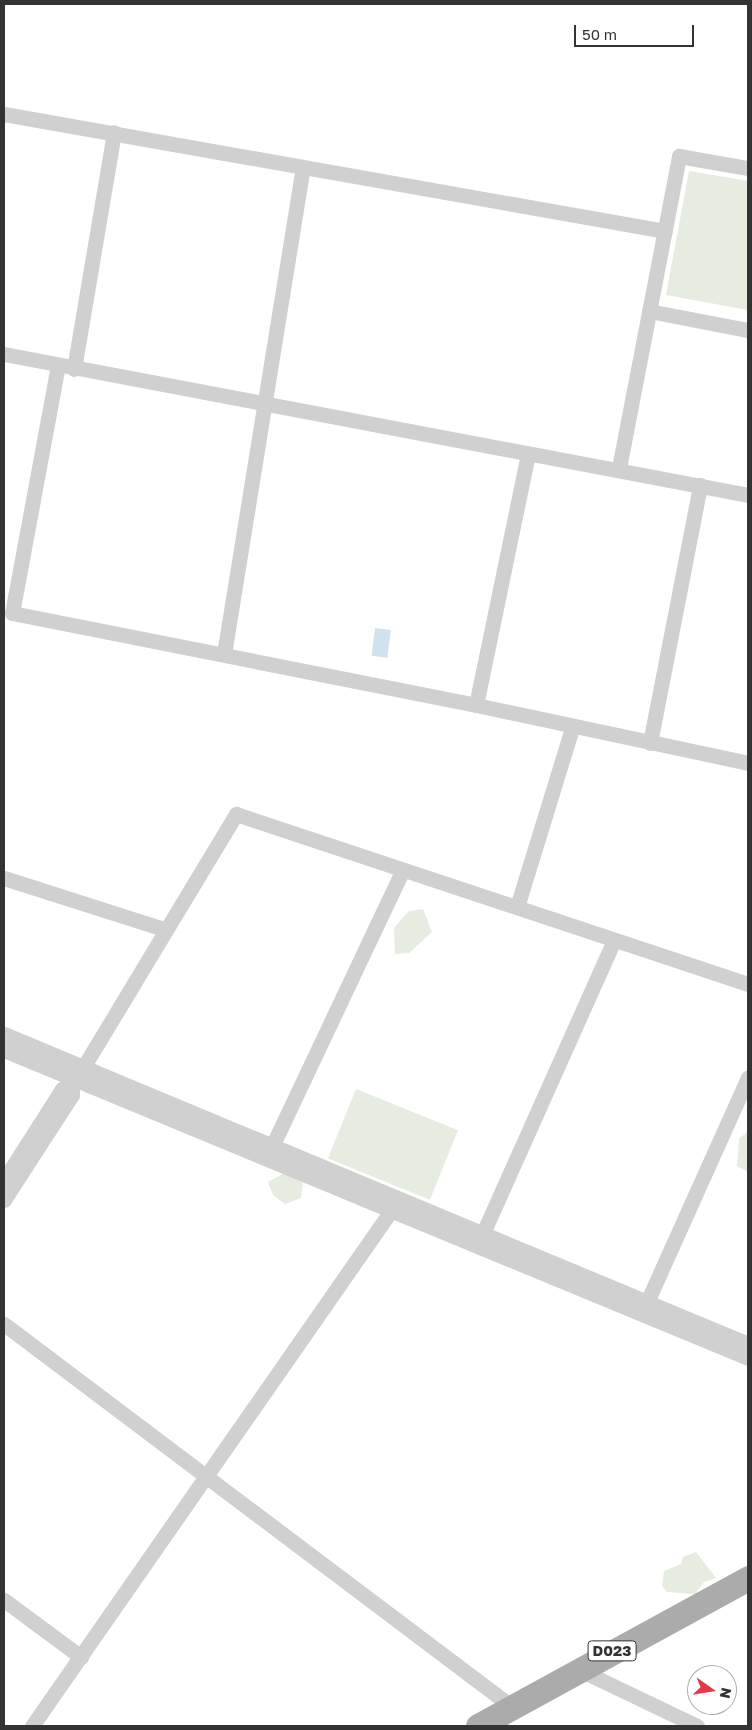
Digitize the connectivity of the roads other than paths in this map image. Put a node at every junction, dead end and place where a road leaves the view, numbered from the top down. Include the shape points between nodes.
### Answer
1 (4, 114) edge
2 (114, 132) junction
3 (303, 168) junction
4 (748, 168) edge
5 (665, 231) junction
6 (649, 310) junction
7 (748, 330) edge
8 (4, 354) edge
9 (58, 365) junction
10 (74, 369) junction
11 (264, 406) junction
12 (528, 455) junction
13 (619, 468) junction
14 (700, 485) junction
15 (748, 495) edge
16 (8, 613) edge
17 (224, 654) junction
18 (476, 705) junction
19 (572, 728) junction
20 (650, 742) junction
21 (748, 763) edge
22 (403, 870) junction
23 (4, 878) edge
24 (517, 907) junction
25 (164, 930) junction
26 (614, 940) junction
27 (748, 984) edge
28 (4, 1034) edge
29 (4, 1050) edge
30 (77, 1077) junction
31 (748, 1077) edge
32 (269, 1152) junction
33 (4, 1180) edge
34 (4, 1200) edge
35 (395, 1205) junction
36 (480, 1240) junction
37 (645, 1308) junction
38 (4, 1324) edge
39 (748, 1344) edge
40 (748, 1358) edge
41 (205, 1477) junction
42 (748, 1578) edge
43 (4, 1600) edge
44 (81, 1658) junction
45 (578, 1670) junction
46 (511, 1706) junction
47 (32, 1726) edge
48 (478, 1726) edge
49 (697, 1726) edge

1 - 2 street
2 - 3 street
2 - 10 street
3 - 5 street
3 - 11 street
4 - 5 street via 679,156
5 - 6 street
6 - 7 street
6 - 13 street
8 - 9 street
9 - 10 street
9 - 16 street
10 - 11 street
11 - 12 street
11 - 17 street
12 - 13 street
12 - 18 street
13 - 14 street
14 - 15 street
14 - 20 street
16 - 17 street
17 - 18 street
18 - 19 street
19 - 20 street
19 - 24 street
20 - 21 street
22 - 24 street
22 - 25 street via 236,814
22 - 32 street
23 - 25 street
24 - 26 street
25 - 30 street
26 - 27 street
26 - 36 street
28 - 30 street
29 - 30 street
30 - 32 street
30 - 33 street via 62,1090
30 - 34 street via 72,1095
31 - 37 street
32 - 35 street
35 - 36 street
35 - 41 street
36 - 37 street
37 - 39 street
37 - 40 street
38 - 41 street
41 - 44 street
41 - 46 street
42 - 45 main road, D023
43 - 44 street
44 - 47 street
45 - 46 main road, D023
45 - 49 street
46 - 48 main road, D023

